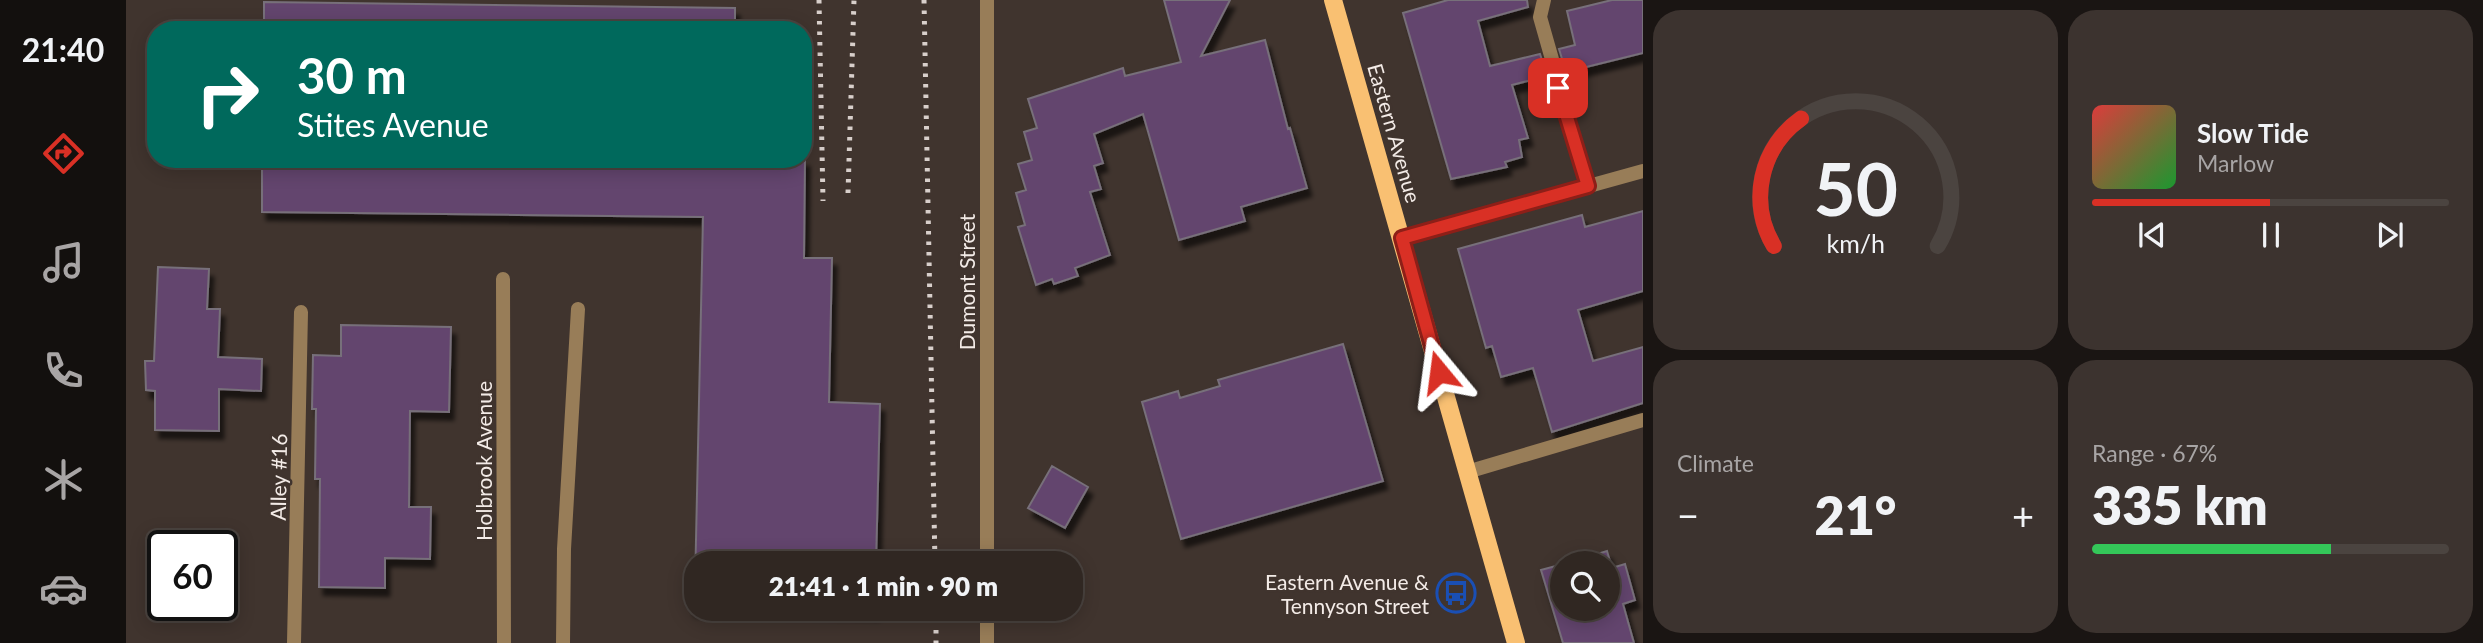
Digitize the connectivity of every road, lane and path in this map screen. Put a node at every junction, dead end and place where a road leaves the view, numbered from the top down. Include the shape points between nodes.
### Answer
1 (987, 0) edge
2 (1333, 0) edge
3 (1544, 0) edge
4 (1643, 171) edge
5 (1588, 186) junction
6 (1402, 238) junction
7 (503, 279) dead end
8 (578, 309) dead end
9 (301, 312) dead end
10 (1643, 420) edge
11 (1467, 472) junction
12 (987, 551) edge
13 (987, 621) edge
14 (294, 643) edge
15 (504, 643) edge
16 (563, 643) edge
17 (987, 643) edge
18 (1516, 643) edge

1 - 12 street, Dumont Street
2 - 6 main road, Eastern Avenue
3 - 5 street via 1540,18
4 - 5 street
5 - 6 street
6 - 11 main road, Eastern Avenue
7 - 15 street, Holbrook Avenue
8 - 16 street
9 - 14 street, Alley #16
10 - 11 street
11 - 18 main road, Eastern Avenue
13 - 17 street

